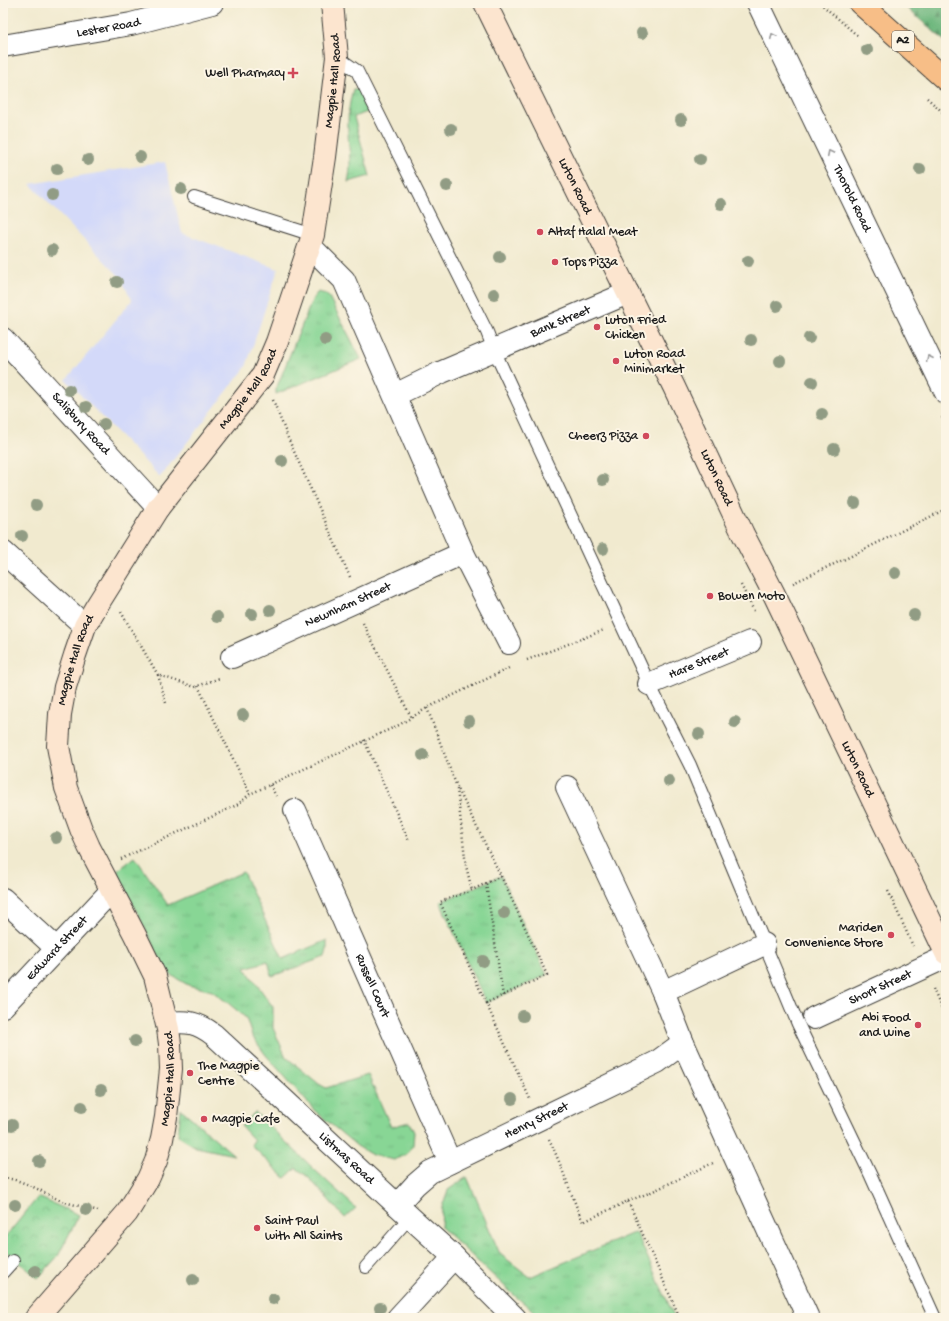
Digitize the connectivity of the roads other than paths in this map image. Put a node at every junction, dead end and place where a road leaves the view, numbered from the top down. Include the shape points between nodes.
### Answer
1 (212, 3) edge
2 (332, 3) edge
3 (485, 3) edge
4 (758, 3) edge
5 (860, 3) edge
6 (3, 46) edge
7 (337, 57) junction
8 (946, 80) edge
9 (194, 197) dead end
10 (311, 241) junction
11 (628, 293) junction
12 (3, 339) edge
13 (494, 350) junction
14 (946, 393) edge
15 (395, 396) junction
16 (158, 508) junction
17 (3, 552) edge
18 (463, 553) junction
19 (85, 626) junction
20 (750, 642) dead end
21 (509, 643) dead end
22 (232, 657) road end
23 (649, 684) junction
24 (567, 787) dead end
25 (295, 810) dead end
26 (111, 891) junction
27 (3, 900) edge
28 (764, 944) junction
29 (56, 948) junction
30 (946, 953) edge
31 (946, 957) edge
32 (663, 992) junction
33 (3, 1006) edge
34 (814, 1018) dead end
35 (167, 1023) junction
36 (683, 1043) junction
37 (450, 1162) junction
38 (404, 1211) junction
39 (454, 1257) junction
40 (13, 1261) dead end
41 (366, 1267) dead end
42 (3, 1272) edge
43 (36, 1318) edge
44 (398, 1318) edge
45 (515, 1318) edge
46 (808, 1318) edge
47 (935, 1318) edge

1 - 6 street, Lester Road via 131,24
2 - 7 street, Magpie Hall Road
3 - 11 street, Luton Road
14 -> 4 street, Thorold Road
5 - 8 main road, A2
7 - 10 street, Magpie Hall Road via 325,157
7 - 13 lane via 358,72
9 - 10 lane
10 - 15 street via 344,280
10 - 16 street, Magpie Hall Road via 277,342 263,375
11 - 13 street, Bank Street
11 - 30 street, Luton Road
12 - 16 street, Salisbury Road
13 - 15 street
13 - 23 lane
15 - 18 street
16 - 19 street, Magpie Hall Road
17 - 19 street
18 - 21 street
18 - 22 street, Newnham Street
19 - 26 street, Magpie Hall Road via 65,687 58,746 71,804
20 - 23 street, Hare Street
23 - 28 lane via 690,765
24 - 32 street
25 - 37 street, Russell Court
26 - 29 street, Edward Street
26 - 35 street, Magpie Hall Road via 150,965
27 - 29 street
28 - 32 street
28 - 47 lane via 798,1024
29 - 33 street, Edward Street
31 - 34 street, Short Street
32 - 36 street
35 - 38 street, Listmas Road via 195,1023 214,1035
35 - 43 street, Magpie Hall Road via 171,1069 166,1117 156,1161 134,1203
36 - 37 street, Henry Street via 657,1062
36 - 46 street
37 - 38 street, Henry Street via 424,1176
38 - 39 street, Listmas Road
38 - 41 lane
39 - 44 street
39 - 45 street, Listmas Road
40 - 42 lane

